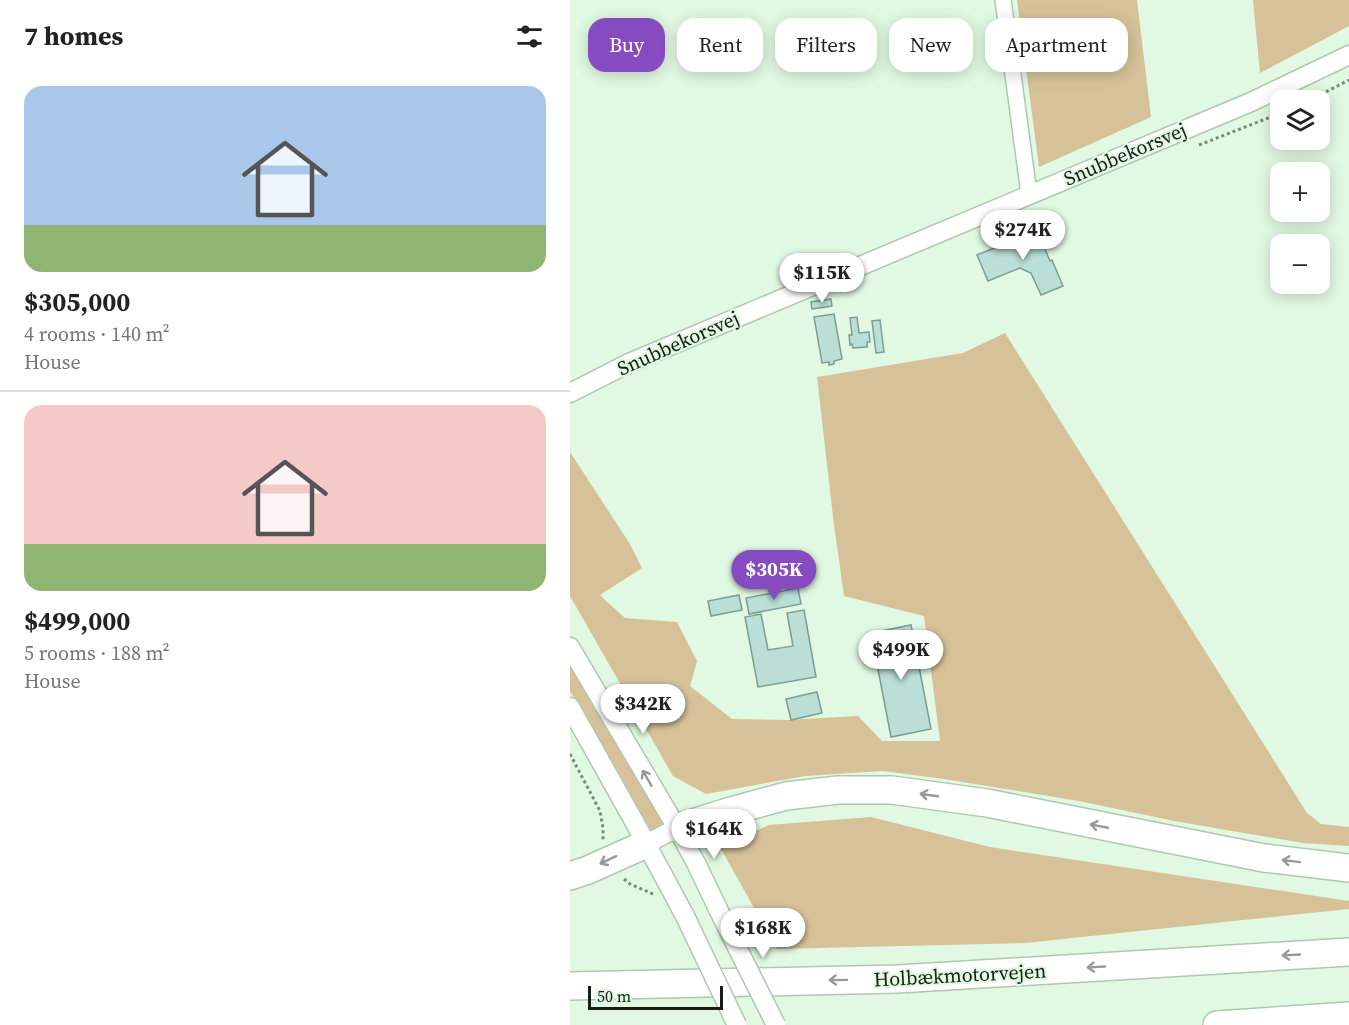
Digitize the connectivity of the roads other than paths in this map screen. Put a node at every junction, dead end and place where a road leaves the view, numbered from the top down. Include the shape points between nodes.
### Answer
1 (1003, 0) edge
2 (1349, 55) edge
3 (1029, 194) junction
4 (570, 393) edge
5 (570, 647) edge
6 (570, 707) edge
7 (677, 828) junction
8 (646, 844) junction
9 (1349, 868) edge
10 (570, 876) edge
11 (1349, 952) edge
12 (570, 986) edge
13 (1349, 1016) edge
14 (737, 1025) edge
15 (776, 1025) edge
16 (1217, 1025) edge

1 - 3 street
2 - 3 street, Snubbekorsvej via 1251,102
3 - 4 street, Snubbekorsvej via 629,363
7 -> 5 street
6 - 8 street
7 - 8 street
9 -> 7 highway via 1264,858 987,803 892,790 838,790 786,796
7 - 15 street, bridge
8 -> 10 highway
8 - 14 street, bridge via 686,916
11 -> 12 highway, Holbækmotorvejen via 898,979
13 - 16 highway

